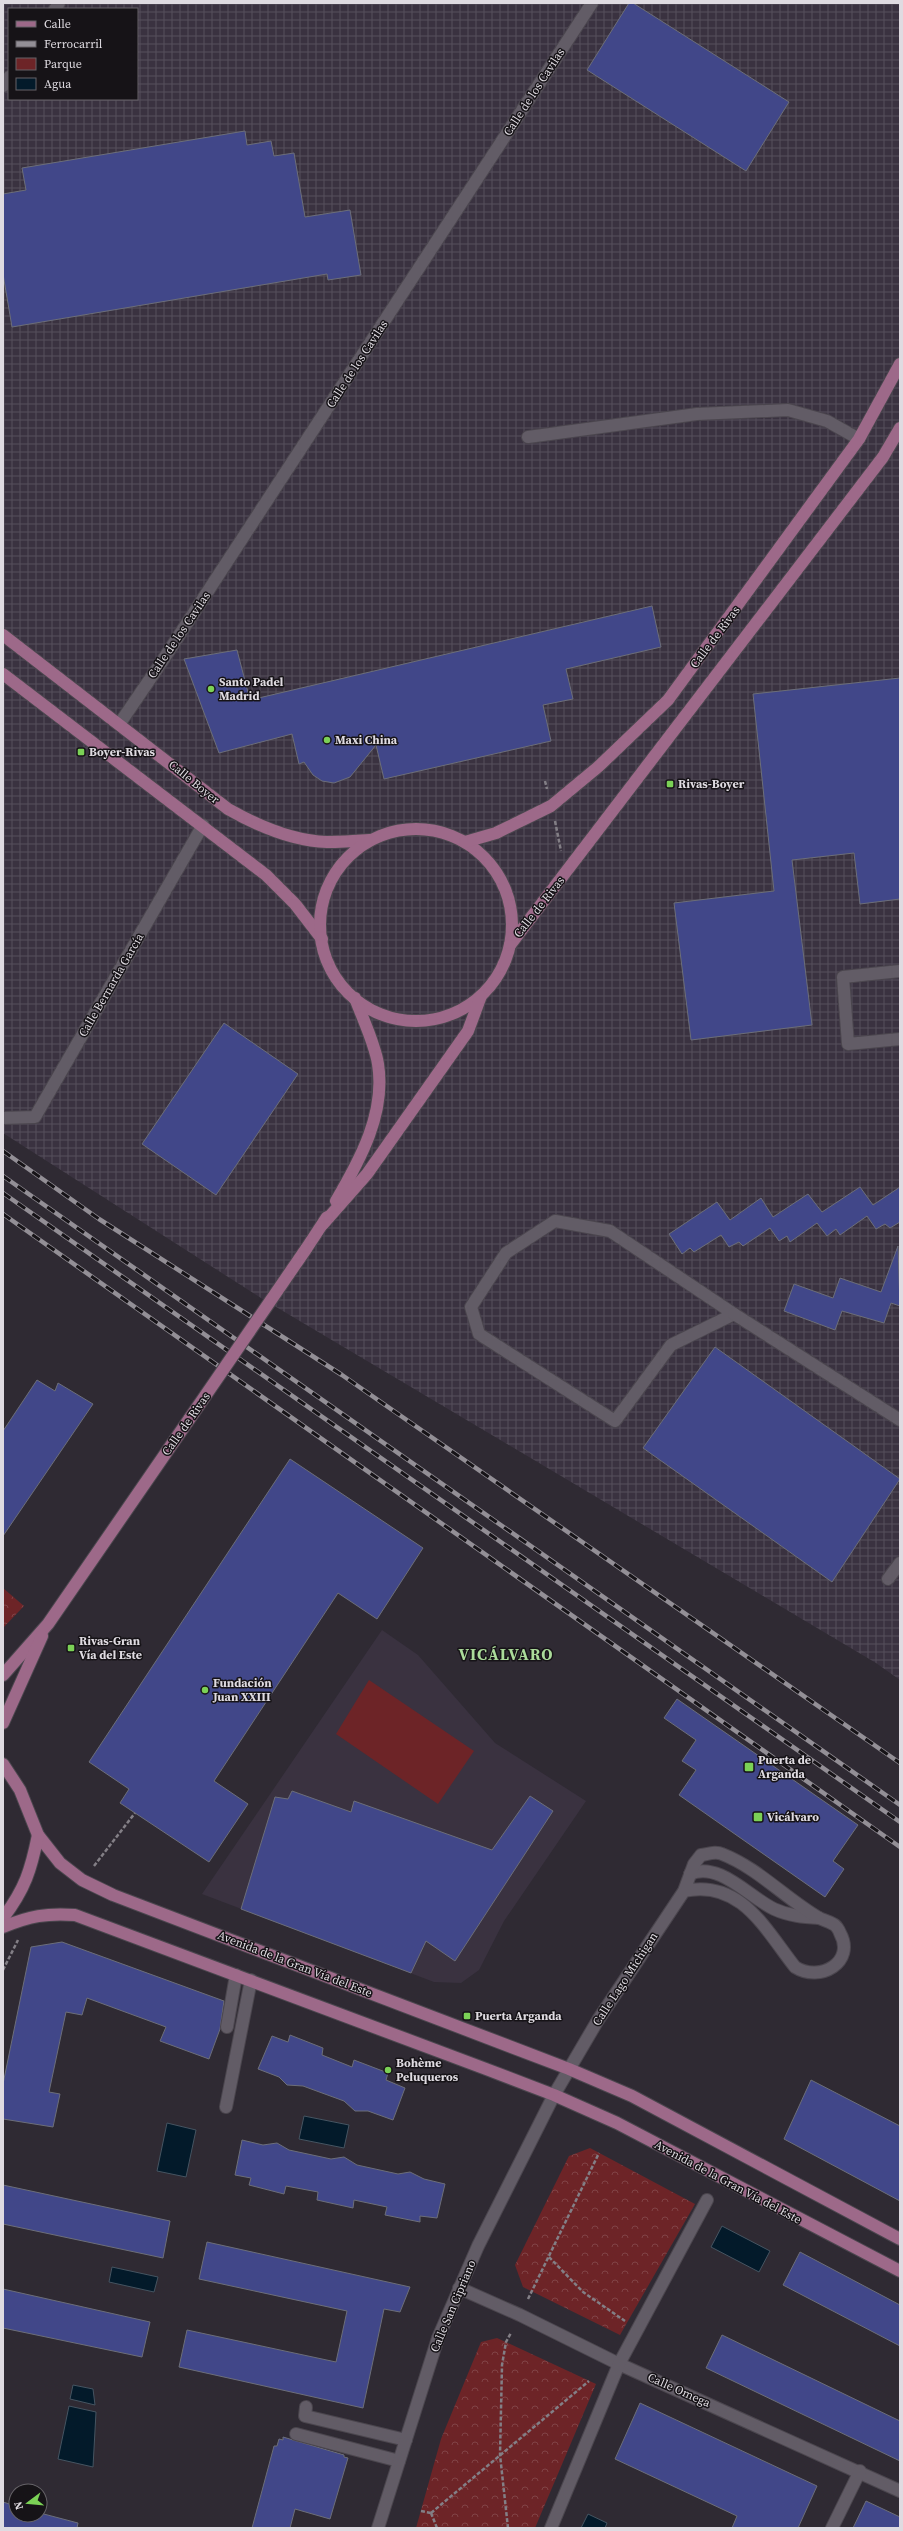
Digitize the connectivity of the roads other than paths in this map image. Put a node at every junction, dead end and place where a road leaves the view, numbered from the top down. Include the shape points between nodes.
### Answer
1 (592, 3) edge
2 (900, 364) edge
3 (900, 428) edge
4 (528, 437) dead end
5 (859, 439) junction
6 (3, 635) edge
7 (3, 674) edge
8 (120, 723) junction
9 (203, 825) junction
10 (371, 840) junction
11 (465, 842) junction
12 (322, 939) junction
13 (510, 945) junction
14 (900, 971) edge
15 (482, 994) junction
16 (355, 998) junction
17 (900, 1039) edge
18 (3, 1118) edge
19 (323, 1224) junction
20 (734, 1314) junction
21 (900, 1420) edge
22 (900, 1563) edge
23 (888, 1579) dead end
24 (48, 1624) junction
25 (3, 1675) edge
26 (3, 1723) edge
27 (3, 1764) edge
28 (38, 1835) junction
29 (690, 1874) junction
30 (684, 1891) junction
31 (3, 1918) edge
32 (820, 1918) junction
33 (3, 1927) edge
34 (236, 1974) junction
35 (251, 1980) junction
36 (227, 2027) dead end
37 (569, 2069) junction
38 (554, 2095) junction
39 (226, 2107) dead end
40 (706, 2200) dead end
41 (900, 2239) edge
42 (900, 2272) edge
43 (459, 2288) junction
44 (619, 2364) junction
45 (306, 2407) dead end
46 (296, 2434) dead end
47 (406, 2440) junction
48 (399, 2461) junction
49 (860, 2471) junction
50 (900, 2491) edge
51 (378, 2528) edge
52 (551, 2528) edge
53 (832, 2528) edge

1 - 8 street, Calle de los Cavilas
2 - 5 main road, Calle de Rivas
3 - 13 main road, Calle de Rivas via 883,457
4 - 5 street via 697,414 788,410 827,421
5 - 11 main road, Calle de Rivas via 668,700 598,767 552,806 496,833
6 - 8 main road, Calle Boyer
7 - 9 main road
8 - 10 main road, Calle Boyer via 228,809 254,824 288,836 326,842
9 - 12 main road via 266,875 295,904
9 - 18 street, Calle Bernarda García via 35,1117
10 - 11 main road via 386,833 418,828 445,833
10 - 12 main road via 344,862 329,885 321,911
11 - 13 main road via 488,861 504,886 511,915
12 - 16 main road via 333,971
13 - 15 main road via 500,972
14 - 17 street via 843,977 848,1044
15 - 16 main road via 453,1013 419,1020 385,1015
15 - 19 main road, Calle de Rivas via 468,1031 367,1174
16 - 19 main road, Calle de Rivas via 378,1063 379,1104 356,1166
19 - 24 main road, Calle de Rivas, bridge
20 - 20 street via 610,1231 555,1221 506,1253 471,1307 479,1334 615,1421 671,1345
20 - 21 street
22 - 23 street
24 - 25 main road, Calle de Rivas
24 - 26 main road, Calle de Rivas
27 - 28 main road, Avenida de la Gran Vía del Este via 20,1790
28 - 31 main road via 31,1868 17,1899
28 - 37 main road, Avenida de la Gran Vía del Este via 60,1863 82,1880 113,1895
29 - 30 street, Calle Lago Michigan
29 - 32 street via 698,1870 712,1872 774,1909 803,1917
29 - 32 street, Calle Lago Michigan via 701,1854 722,1854 766,1880
30 - 32 street via 699,1888 715,1890 740,1902 757,1916 795,1966 811,1974 823,1973 832,1968 842,1953 841,1933 834,1924
30 - 37 street, Calle Lago Michigan
33 - 34 main road, Avenida de la Gran Vía del Este via 32,1916 51,1913 75,1915
34 - 35 main road, Avenida de la Gran Vía del Este
34 - 36 street
35 - 38 main road, Avenida de la Gran Vía del Este
35 - 39 street
37 - 38 street
37 - 41 main road, Avenida de la Gran Vía del Este via 632,2096
38 - 42 main road, Avenida de la Gran Vía del Este via 617,2123
38 - 43 street, Calle San Cipriano
40 - 44 street
43 - 44 street, Calle Omega
43 - 47 street, Calle San Cipriano via 438,2338
44 - 49 street, Calle Omega
44 - 52 street
45 - 47 street via 305,2416
46 - 48 street
47 - 48 street, Calle San Cipriano
48 - 51 street, Calle San Cipriano
49 - 50 street, Calle Omega
49 - 53 street

